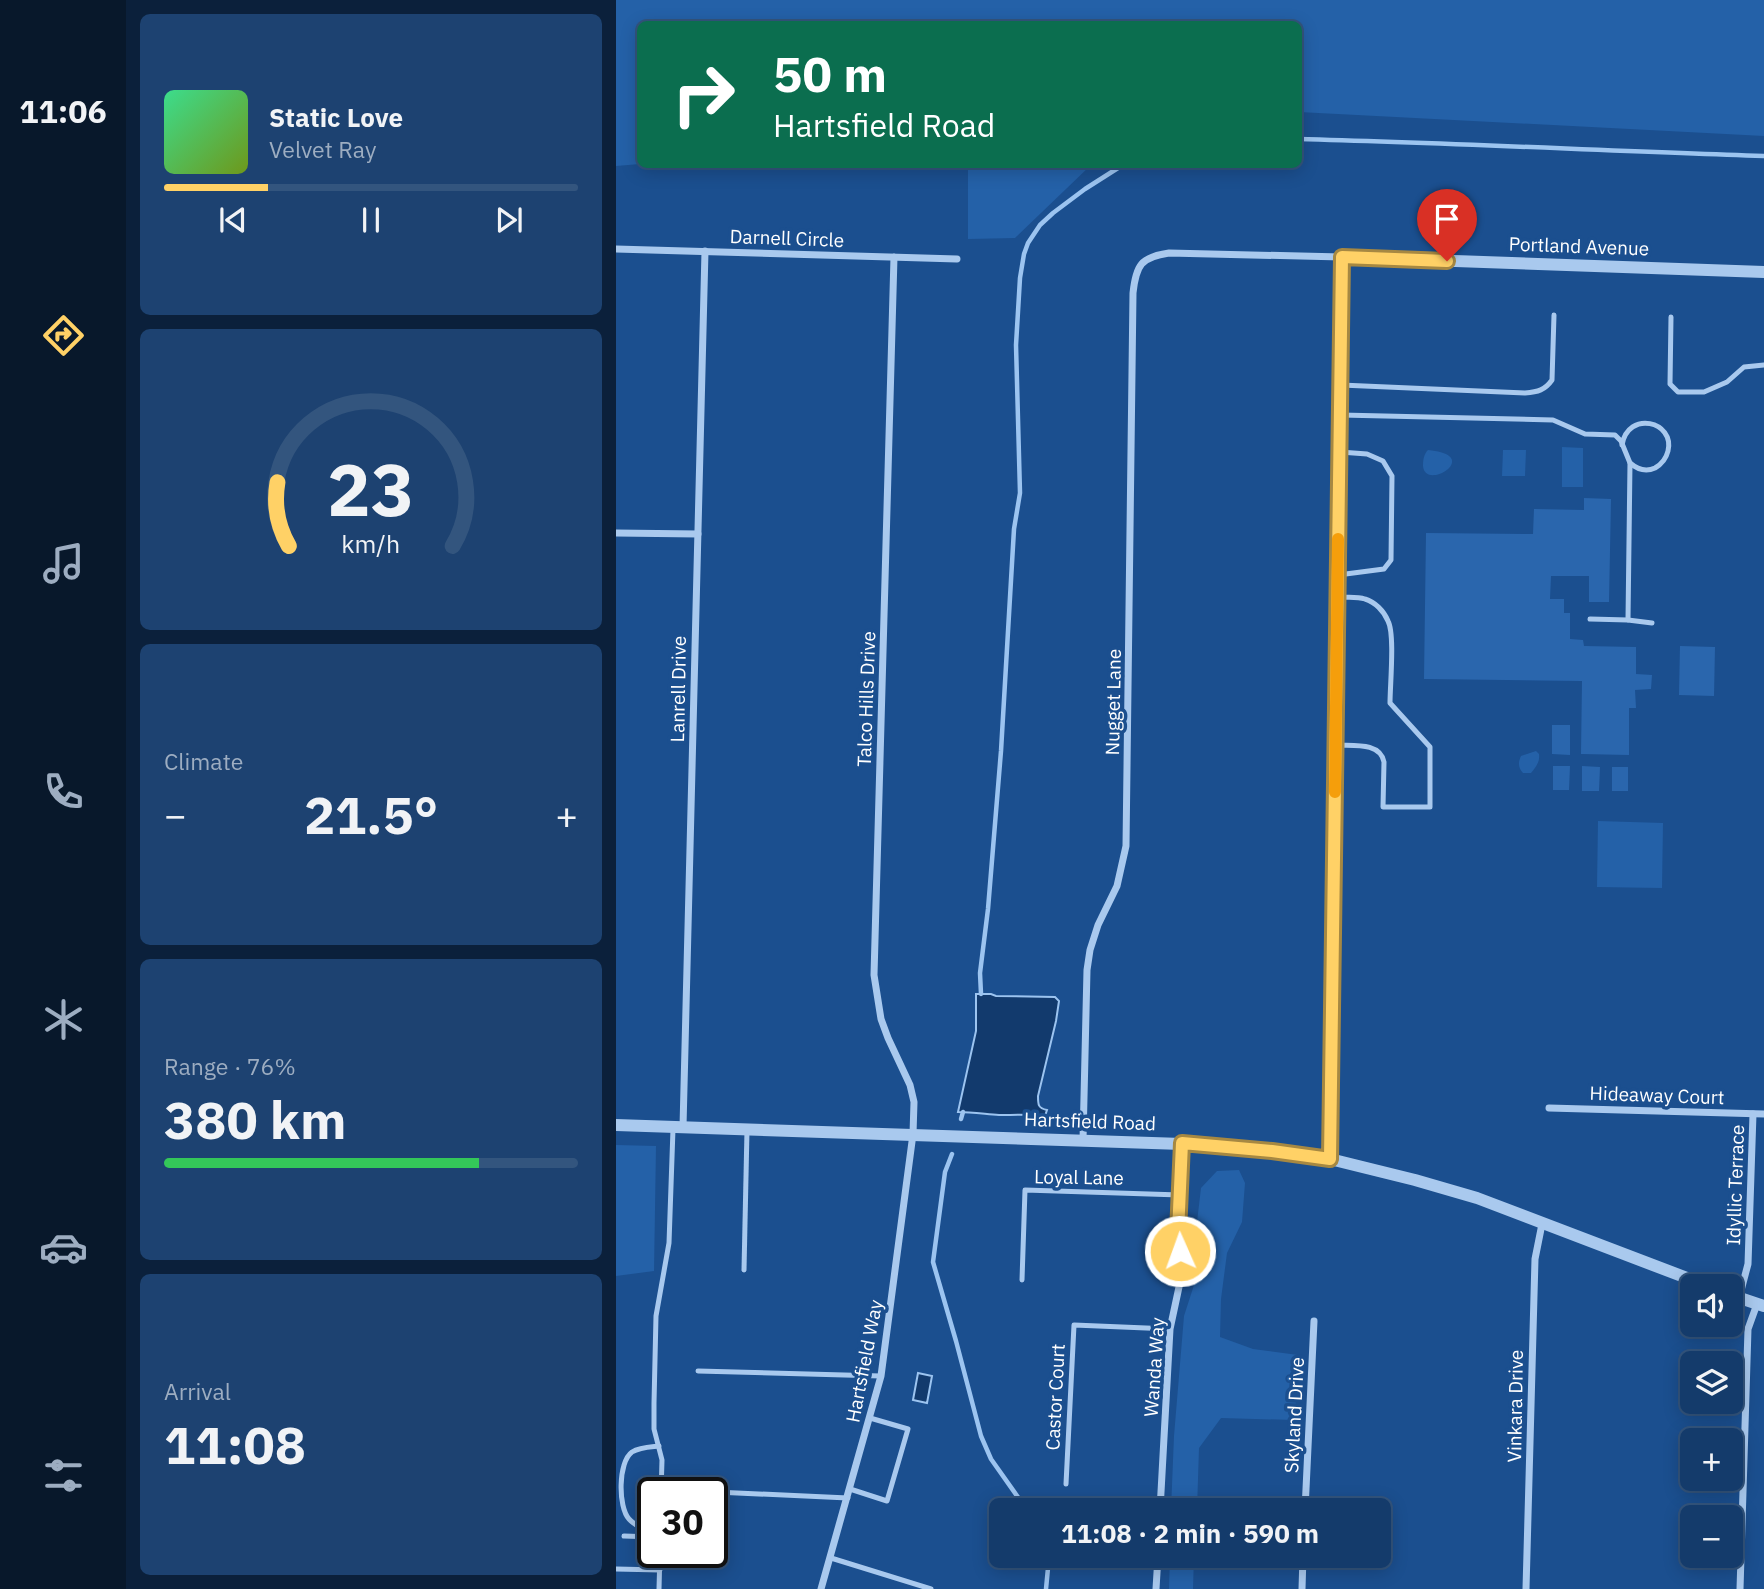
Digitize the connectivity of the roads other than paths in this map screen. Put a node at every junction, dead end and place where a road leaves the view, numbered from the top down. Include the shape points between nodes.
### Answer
1 (616, 249) edge
2 (705, 251) junction
3 (894, 257) junction
4 (1342, 257) junction
5 (957, 259) dead end
6 (1143, 261) joint
7 (1764, 272) edge
8 (1554, 316) dead end
9 (1671, 317) dead end
10 (1764, 365) edge
11 (1340, 385) junction
12 (1340, 415) junction
13 (1622, 445) junction
14 (1339, 452) junction
15 (1630, 463) junction
16 (616, 533) edge
17 (698, 534) junction
18 (1338, 575) junction
19 (1337, 597) junction
20 (1590, 619) dead end
21 (1628, 620) junction
22 (1652, 623) dead end
23 (1335, 746) junction
24 (1549, 1108) dead end
25 (1753, 1114) junction
26 (1764, 1114) edge
27 (616, 1125) edge
28 (678, 1126) junction
29 (747, 1129) junction
30 (914, 1134) junction
31 (1083, 1140) junction
32 (1182, 1143) junction
33 (1330, 1159) junction
34 (1180, 1195) junction
35 (1542, 1224) junction
36 (744, 1270) dead end
37 (1680, 1276) edge
38 (1743, 1276) edge
39 (1023, 1280) dead end
40 (1743, 1299) edge
41 (1760, 1305) edge
42 (1314, 1321) dead end
43 (1170, 1329) junction
44 (698, 1371) dead end
45 (881, 1376) junction
46 (870, 1418) junction
47 (659, 1446) junction
48 (662, 1477) edge
49 (1066, 1484) dead end
50 (728, 1492) edge
51 (849, 1494) junction
52 (1161, 1498) edge
53 (1306, 1498) edge
54 (637, 1525) edge
55 (624, 1536) dead end
56 (637, 1536) edge
57 (831, 1558) junction
58 (1157, 1568) edge
59 (1303, 1568) edge
60 (616, 1569) edge
61 (660, 1570) joint
62 (659, 1589) edge
63 (821, 1589) edge
64 (931, 1589) edge
65 (1156, 1589) edge
66 (1302, 1589) edge
67 (1526, 1589) edge
68 (1740, 1589) edge

1 - 2 street, Darnell Circle
2 - 3 street, Darnell Circle
2 - 17 street, Lanrell Drive
3 - 5 street, Darnell Circle
3 - 30 street, Talco Hills Drive via 874,975 881,1019 910,1085
4 - 6 street, Portland Avenue via 1169,253
4 - 7 street, Portland Avenue
4 - 11 street
6 - 31 street, Nugget Lane via 1134,277 1133,292 1126,846 1087,970
8 - 11 lane via 1552,380 1536,392
9 - 10 lane via 1670,384 1678,392 1704,392 1727,383 1744,367
11 - 12 street
12 - 13 lane via 1553,420 1585,434 1615,435
12 - 14 street
13 - 15 lane
13 - 15 lane via 1628,431 1642,423 1657,426 1667,438 1668,454 1658,467 1642,470
14 - 18 street
14 - 18 lane via 1367,454 1383,461 1392,477 1391,560 1384,569
15 - 21 lane
16 - 17 street
17 - 28 street, Lanrell Drive
18 - 19 street
19 - 23 street
19 - 23 lane via 1373,603 1389,621 1390,703 1430,747 1430,807 1383,807 1383,756 1367,747
20 - 21 lane
21 - 22 lane
23 - 33 street
24 - 25 street, Hideaway Court
25 - 26 street, Hideaway Court
25 - 38 street, Idyllic Terrace via 1748,1264
27 - 28 street, Hartsfield Road
28 - 29 street, Hartsfield Road
28 - 47 lane via 669,1243 656,1316 654,1429
29 - 30 street, Hartsfield Road
29 - 36 lane
30 - 31 street, Hartsfield Road
30 - 45 street, Hartsfield Way
31 - 32 street, Hartsfield Road
32 - 33 street, Hartsfield Road
32 - 34 street, Wanda Way
33 - 35 street, Hartsfield Road via 1465,1195
34 - 39 lane, Loyal Lane via 1026,1190
34 - 43 street, Wanda Way via 1182,1273
35 - 37 street, Hartsfield Road
35 - 67 street, Vinkara Drive via 1535,1259
40 - 41 street
41 - 68 street via 1748,1329
42 - 53 street, Skyland Drive
43 - 49 lane, Castor Court via 1074,1325
43 - 52 street, Wanda Way
44 - 45 lane
45 - 46 street, Hartsfield Way
46 - 51 street, Hartsfield Way
46 - 51 lane via 908,1429 887,1501
47 - 48 lane
47 - 54 lane via 631,1453 622,1469 624,1511
50 - 51 lane
51 - 57 street, Hartsfield Way
55 - 56 lane
57 - 63 street, Hartsfield Way
57 - 64 lane
58 - 65 street
59 - 66 street
60 - 61 lane
61 - 62 lane

